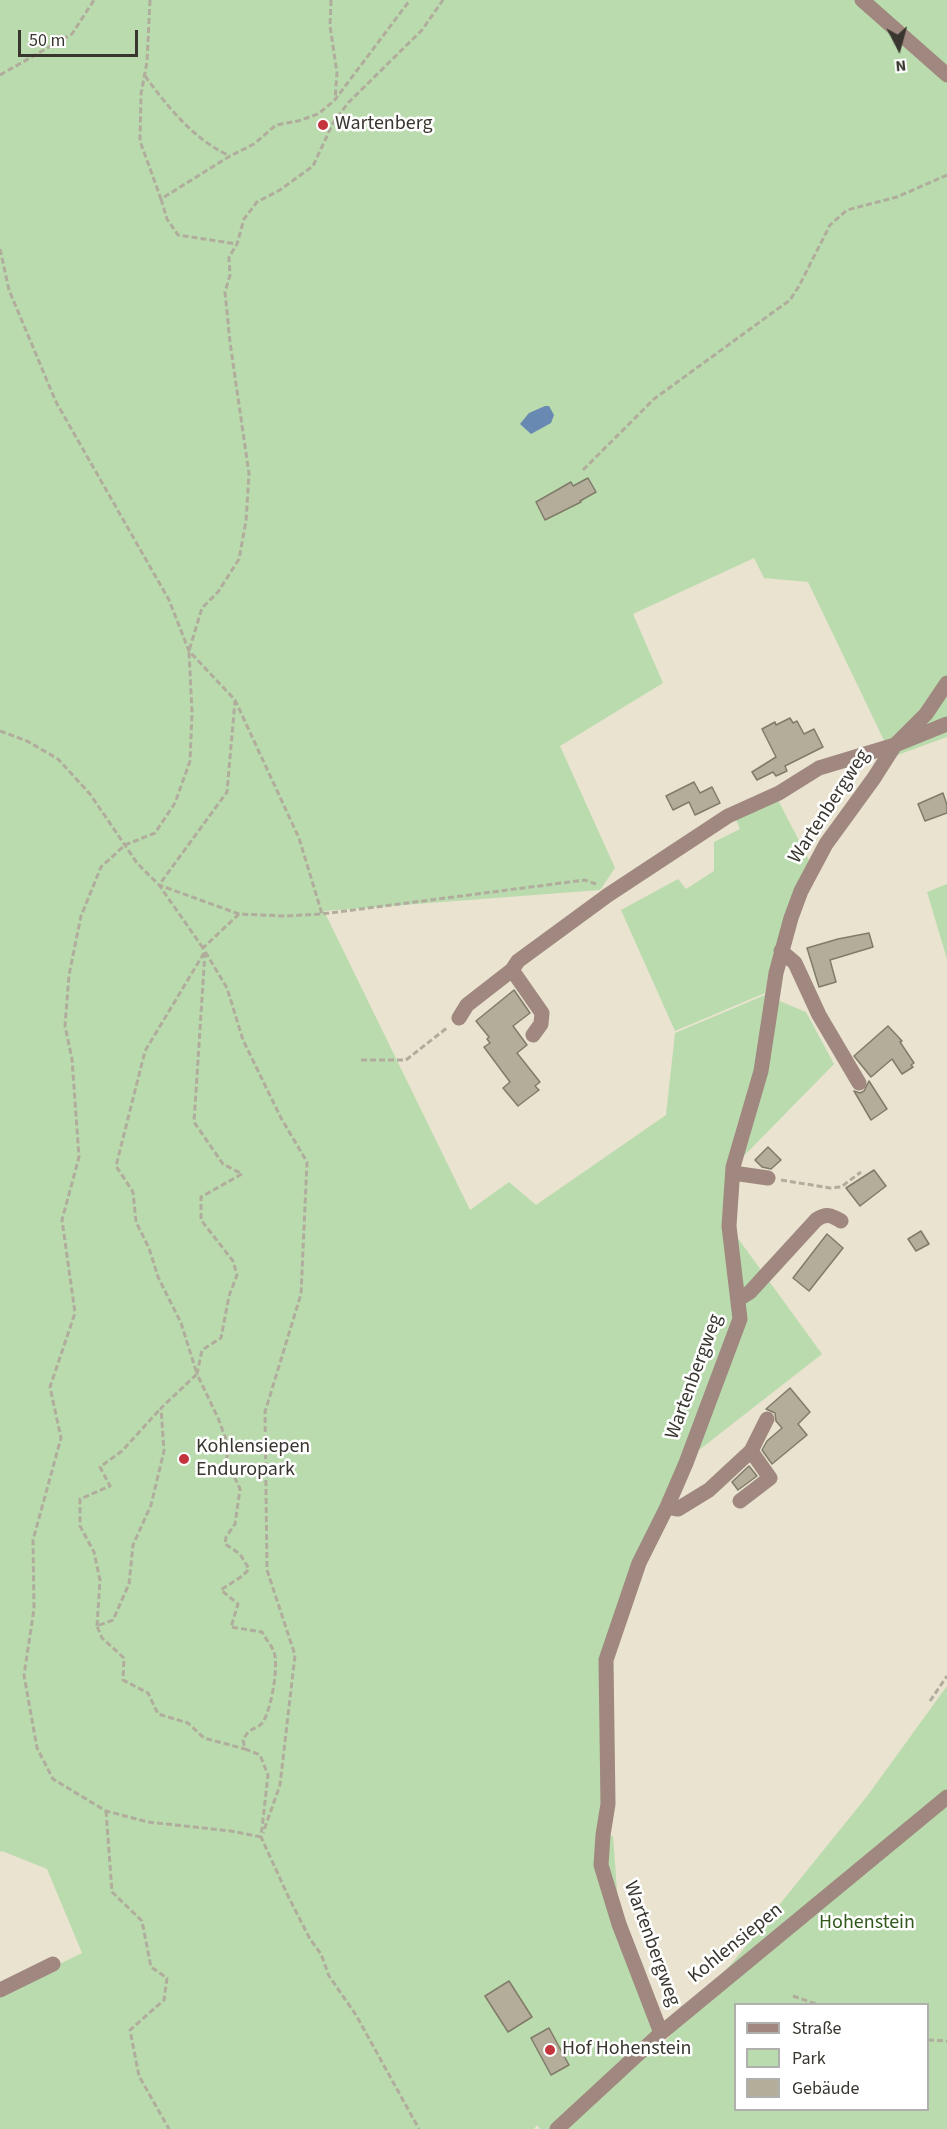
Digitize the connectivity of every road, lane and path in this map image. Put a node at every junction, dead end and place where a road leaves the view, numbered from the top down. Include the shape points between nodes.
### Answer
1 (94, 0) edge
2 (150, 0) edge
3 (331, 0) edge
4 (410, 0) edge
5 (443, 0) edge
6 (862, 0) edge
7 (0, 75) edge
8 (145, 75) junction
9 (947, 75) edge
10 (334, 101) junction
11 (230, 156) junction
12 (947, 175) edge
13 (161, 199) junction
14 (237, 244) junction
15 (0, 249) edge
16 (583, 470) dead end
17 (189, 651) junction
18 (947, 683) edge
19 (235, 700) junction
20 (947, 724) edge
21 (0, 731) edge
22 (895, 745) junction
23 (125, 845) junction
24 (159, 885) junction
25 (608, 895) junction
26 (239, 914) junction
27 (322, 914) junction
28 (204, 950) junction
29 (781, 951) junction
30 (512, 970) junction
31 (459, 1018) joint
32 (533, 1035) dead end
33 (362, 1060) dead end
34 (859, 1083) dead end
35 (861, 1172) dead end
36 (733, 1173) junction
37 (768, 1178) dead end
38 (786, 1180) dead end
39 (842, 1221) dead end
40 (739, 1299) junction
41 (197, 1374) junction
42 (161, 1408) junction
43 (767, 1419) dead end
44 (751, 1451) junction
45 (740, 1501) dead end
46 (667, 1507) junction
47 (97, 1626) junction
48 (947, 1676) edge
49 (930, 1701) dead end
50 (245, 1749) junction
51 (947, 1797) edge
52 (106, 1810) junction
53 (261, 1837) junction
54 (53, 1964) dead end
55 (0, 1990) edge
56 (793, 1995) dead end
57 (813, 2003) edge
58 (661, 2033) junction
59 (929, 2040) edge
60 (947, 2041) edge
61 (169, 2129) edge
62 (419, 2129) edge
63 (557, 2129) edge

1 - 7 path via 72,34
2 - 8 path
3 - 10 path via 330,26 337,73
4 - 10 path
5 - 14 path via 422,30 348,103 333,123 313,166 257,202 244,219
6 - 9 street
8 - 11 path via 190,128 211,148
8 - 13 path via 140,141
10 - 11 path via 318,114 276,125 254,144
11 - 13 path
12 - 16 path via 897,197 848,210 830,225 790,300 654,399
13 - 14 path via 167,219 178,235
14 - 17 path via 229,257 225,292 249,474 246,521 239,559 218,592 202,608
15 - 17 path via 9,290 56,402 169,600
17 - 19 path
17 - 23 path via 190,761 175,803 155,833
18 - 22 street, Wartenbergweg via 926,714
19 - 24 path via 227,792
19 - 27 path via 299,838
20 - 22 street
21 - 23 path via 58,759 90,794
22 - 25 street, Wartenbergweg via 819,768 779,793 728,816
22 - 29 street, Wartenbergweg via 826,844 801,891
23 - 24 path
23 - 52 path via 101,867 81,916 69,975 65,1026 72,1059 79,1156 62,1220 75,1313 50,1387 61,1438 33,1540 34,1609 24,1675 36,1748 52,1779
24 - 26 path
24 - 28 path
25 - 27 path via 600,885 585,880
25 - 30 street, Wartenbergweg via 518,961
26 - 27 path
26 - 28 path
28 - 41 path via 145,1051 116,1166 133,1192 136,1222 181,1323
28 - 41 path via 194,1122 223,1164 242,1174 201,1197 201,1220 233,1261 237,1275 221,1338 202,1350
28 - 53 path via 226,988 243,1040 307,1162 301,1294 265,1412 267,1570 295,1655 280,1785
29 - 34 street via 795,963 819,1015
29 - 36 street, Wartenbergweg via 761,1071
30 - 31 street, Wartenbergweg via 467,1005
30 - 32 street via 542,1013 542,1024
31 - 33 path via 406,1060
35 - 38 path via 841,1187
36 - 37 street
36 - 40 street, Wartenbergweg via 729,1226
39 - 40 street via 829,1215 816,1220
40 - 46 street, Wartenbergweg via 740,1319
41 - 42 path
41 - 50 path via 227,1442 227,1461 240,1490 236,1524 225,1537 225,1544 240,1554 249,1569 242,1579 221,1590 238,1604 231,1627 261,1632 275,1653 272,1699 262,1723 248,1731 243,1740
42 - 47 path via 164,1451 151,1505 133,1545 129,1584 113,1620
42 - 47 path via 122,1451 100,1467 110,1486 80,1499 80,1526 94,1552 100,1580
43 - 44 street
44 - 45 street via 770,1478
44 - 46 street via 709,1490 678,1509
46 - 58 street, Wartenbergweg via 639,1563 606,1660 608,1804 601,1865
47 - 50 path via 102,1638 124,1658 123,1680 148,1693 158,1714 188,1723 204,1738
48 - 49 path
50 - 53 path via 260,1755 268,1774
51 - 58 street, Kohlensiepen
52 - 53 path via 148,1822
52 - 61 path via 112,1892 142,1921 151,1967 167,1978 164,2000 130,2030 139,2076
53 - 62 path via 329,1976 356,2015
54 - 55 street
56 - 57 path
58 - 63 street, Kohlensiepen
59 - 60 path

